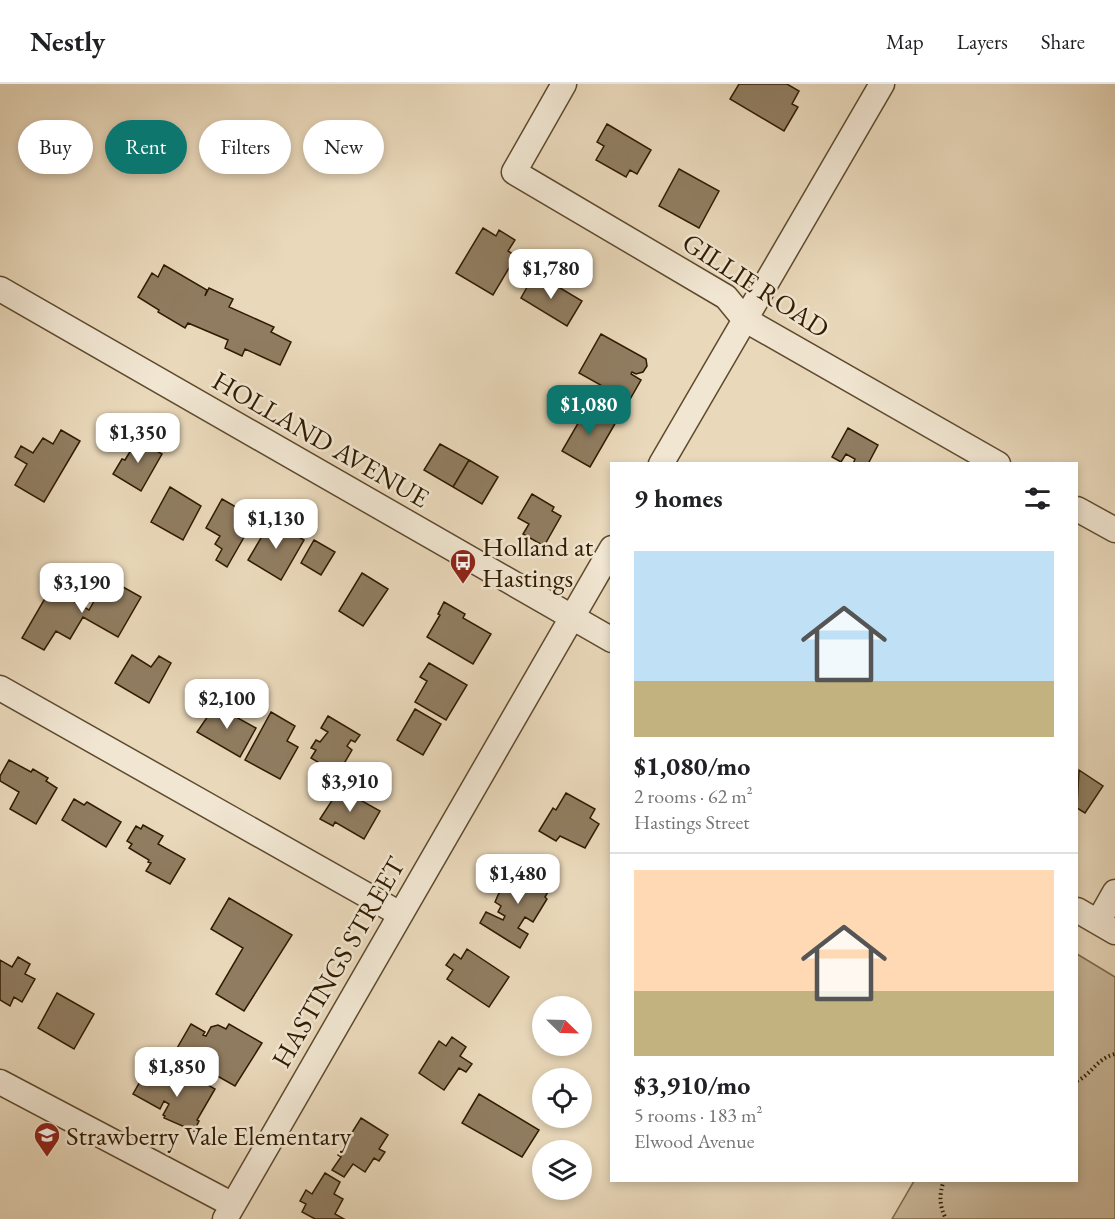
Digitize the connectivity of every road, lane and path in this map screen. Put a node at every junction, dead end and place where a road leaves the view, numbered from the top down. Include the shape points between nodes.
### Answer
1 (564, 84) edge
2 (882, 84) edge
3 (0, 289) edge
4 (744, 319) junction
5 (662, 462) edge
6 (994, 462) edge
7 (1078, 509) edge
8 (1115, 530) edge
9 (610, 552) edge
10 (572, 618) junction
11 (610, 639) edge
12 (0, 688) edge
13 (1115, 892) edge
14 (1078, 911) edge
15 (400, 914) junction
16 (1106, 927) edge
17 (1115, 1054) edge
18 (1078, 1080) edge
19 (0, 1082) edge
20 (943, 1182) edge
21 (229, 1212) edge
22 (946, 1219) edge

1 - 4 street, GILLIE ROAD via 514,172 726,297
2 - 4 street
3 - 10 street, HOLLAND AVENUE
4 - 5 street
4 - 6 street, GILLIE ROAD
7 - 8 street
9 - 10 street, HASTINGS STREET
10 - 11 street, HOLLAND AVENUE
10 - 15 street, HASTINGS STREET
12 - 15 street
13 - 16 street
14 - 16 street
15 - 21 street, HASTINGS STREET
17 - 18 path via 1106,1056
19 - 21 street
20 - 22 path via 941,1208

